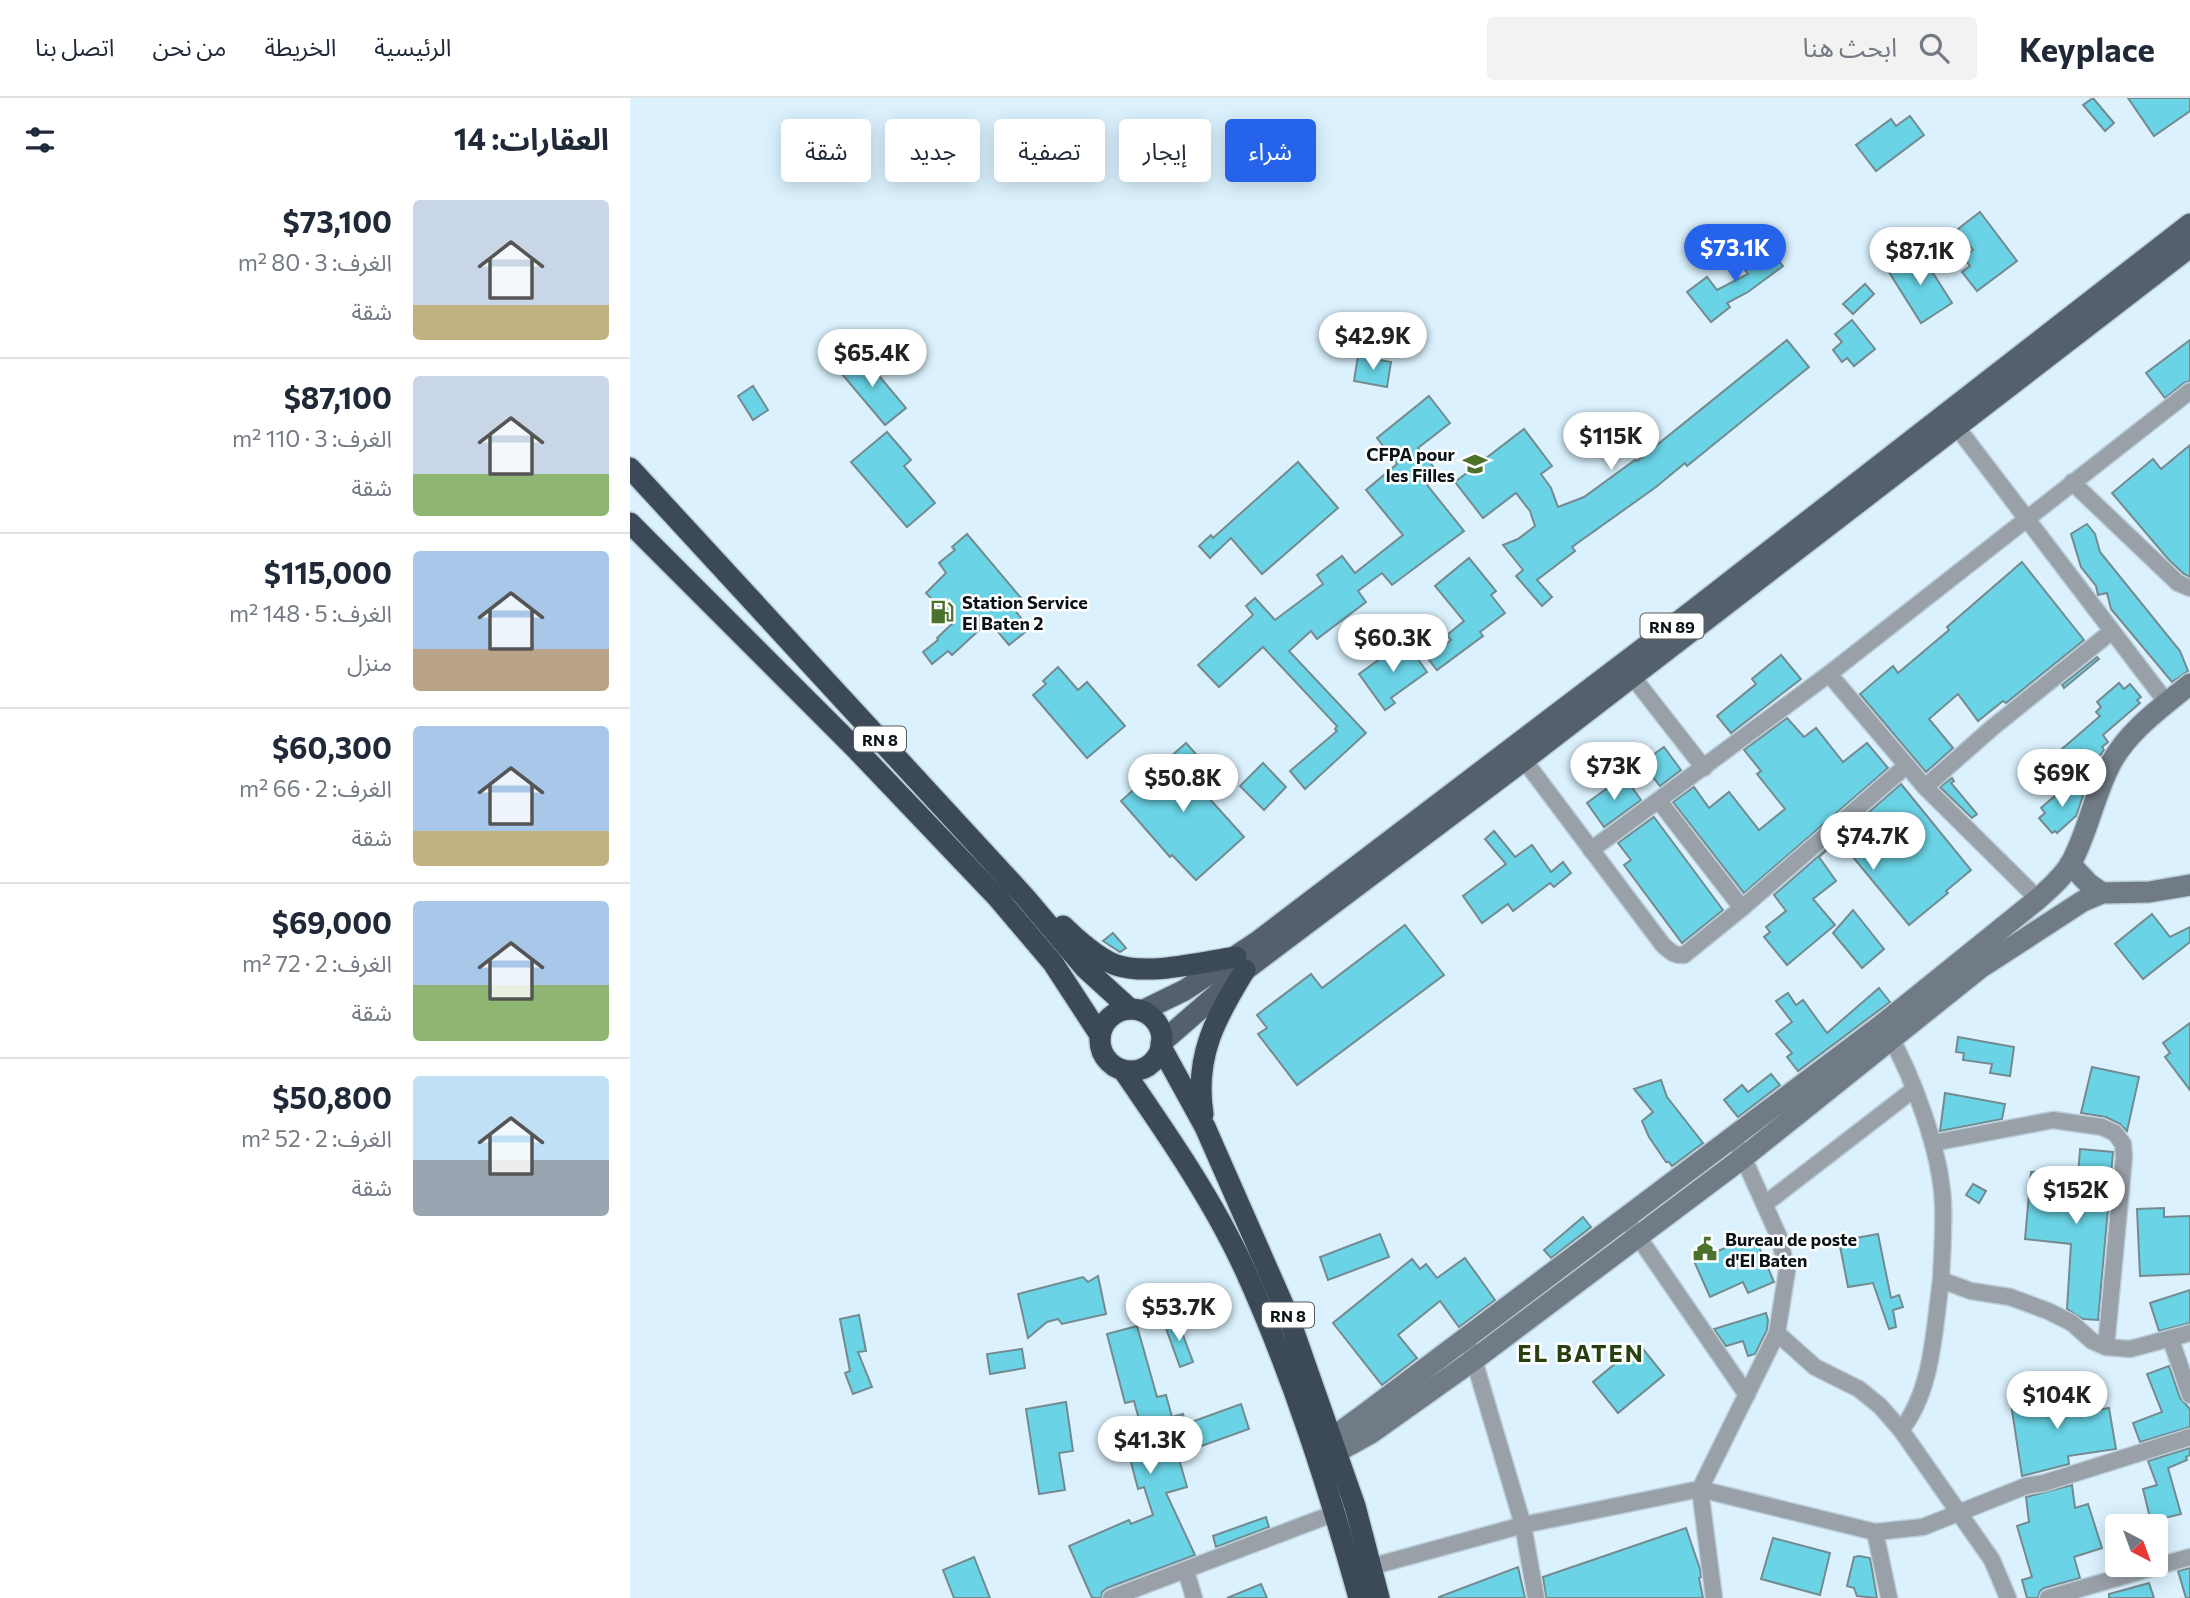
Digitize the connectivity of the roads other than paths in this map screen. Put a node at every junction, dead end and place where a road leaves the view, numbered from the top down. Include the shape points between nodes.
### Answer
1 (2190, 224) edge
2 (2190, 247) edge
3 (2190, 391) edge
4 (1951, 420) junction
5 (630, 468) edge
6 (2072, 482) junction
7 (2025, 518) junction
8 (630, 523) edge
9 (2190, 588) edge
10 (2112, 631) junction
11 (1829, 674) junction
12 (1632, 676) junction
13 (2190, 684) edge
14 (1593, 696) junction
15 (2167, 703) junction
16 (1524, 760) junction
17 (1906, 765) junction
18 (1704, 768) junction
19 (1926, 787) junction
20 (1659, 801) junction
21 (1591, 850) junction
22 (2070, 864) junction
23 (2190, 885) edge
24 (2102, 893) junction
25 (1024, 896) junction
26 (2038, 899) junction
27 (1742, 908) junction
28 (1240, 963) junction
29 (1972, 963) junction
30 (1136, 1010) junction
31 (1887, 1032) junction
32 (1100, 1035) junction
33 (1161, 1045) junction
34 (1123, 1070) junction
35 (1913, 1090) junction
36 (1205, 1127) junction
37 (1732, 1137) junction
38 (1933, 1143) junction
39 (1744, 1157) junction
40 (1765, 1203) junction
41 (1626, 1219) junction
42 (1638, 1237) junction
43 (1941, 1280) junction
44 (2190, 1333) edge
45 (1777, 1334) junction
46 (1465, 1339) junction
47 (2171, 1340) junction
48 (2106, 1347) junction
49 (1475, 1359) junction
50 (1746, 1395) junction
51 (2190, 1395) edge
52 (1900, 1430) junction
53 (2190, 1437) edge
54 (1325, 1449) junction
55 (1700, 1489) junction
56 (1345, 1509) junction
57 (1959, 1514) junction
58 (1522, 1525) junction
59 (1875, 1532) junction
60 (2190, 1557) edge
61 (1370, 1567) junction
62 (1186, 1571) junction
63 (1111, 1598) edge
64 (1194, 1598) edge
65 (1359, 1598) edge
66 (1379, 1598) edge
67 (1536, 1598) edge
68 (1714, 1598) edge
69 (1889, 1598) edge
70 (2008, 1598) edge
71 (2048, 1598) edge

1 - 4 main road, RN 89
2 - 4 main road
3 - 6 street
4 - 7 street
4 - 12 main road
4 - 14 main road, RN 89
5 - 25 highway, RN 8
6 - 7 street
6 - 9 street via 2178,583
7 - 10 street
7 - 11 street
8 - 32 highway, RN 8 via 997,897 1053,964
10 - 15 street
10 - 19 street
11 - 17 street
11 - 18 street
12 - 14 main road
12 - 18 street
13 - 15 street
14 - 16 main road
14 - 28 main road, RN 89
15 - 22 street via 2149,716 2109,765
16 - 21 street
16 - 28 main road
17 - 19 street
17 - 27 street
18 - 20 street
19 - 26 street
20 - 21 street
20 - 27 street
21 - 27 street via 1663,945 1677,956
22 - 24 street
22 - 26 street
23 - 24 street
24 - 29 street
25 - 28 highway via 1116,965 1160,970
25 - 30 highway, RN 8 via 1085,968
26 - 29 street
28 - 30 main road, RN 89
28 - 33 main road
28 - 36 highway via 1202,1062 1199,1090
29 - 31 street
30 - 32 highway via 1110,1017
30 - 33 highway via 1152,1017
31 - 35 street
31 - 37 street
31 - 39 street
32 - 34 highway via 1105,1057
33 - 34 highway via 1157,1056 1142,1068
33 - 36 highway, RN 8
34 - 54 highway, RN 8 via 1199,1187 1244,1269 1298,1401
35 - 38 street
35 - 40 street
36 - 54 highway, RN 8 via 1289,1318
37 - 39 street
37 - 41 street
38 - 43 street via 1943,1204
38 - 48 street via 2053,1120 2115,1133 2123,1144 2124,1157
39 - 40 street
39 - 42 street
40 - 45 street via 1787,1271
41 - 42 street
41 - 46 street
42 - 49 street
42 - 50 street
43 - 48 street via 2048,1311
43 - 52 street via 1932,1348 1917,1407
44 - 47 street
45 - 50 street
45 - 52 street via 1815,1367 1859,1389
46 - 49 street
46 - 54 street
47 - 48 street via 2130,1349
47 - 51 street
49 - 54 street via 1371,1433
49 - 58 street
50 - 55 street
52 - 57 street
53 - 57 street via 2026,1486
54 - 56 highway, RN 8
55 - 58 street
55 - 59 street
55 - 68 street
56 - 61 highway, RN 8
56 - 62 street
56 - 65 highway, RN 8
57 - 59 street via 1923,1527
57 - 70 street via 1992,1560
58 - 61 street
58 - 67 street
59 - 69 street
60 - 71 street
61 - 66 highway, RN 8
62 - 63 street
62 - 64 street

